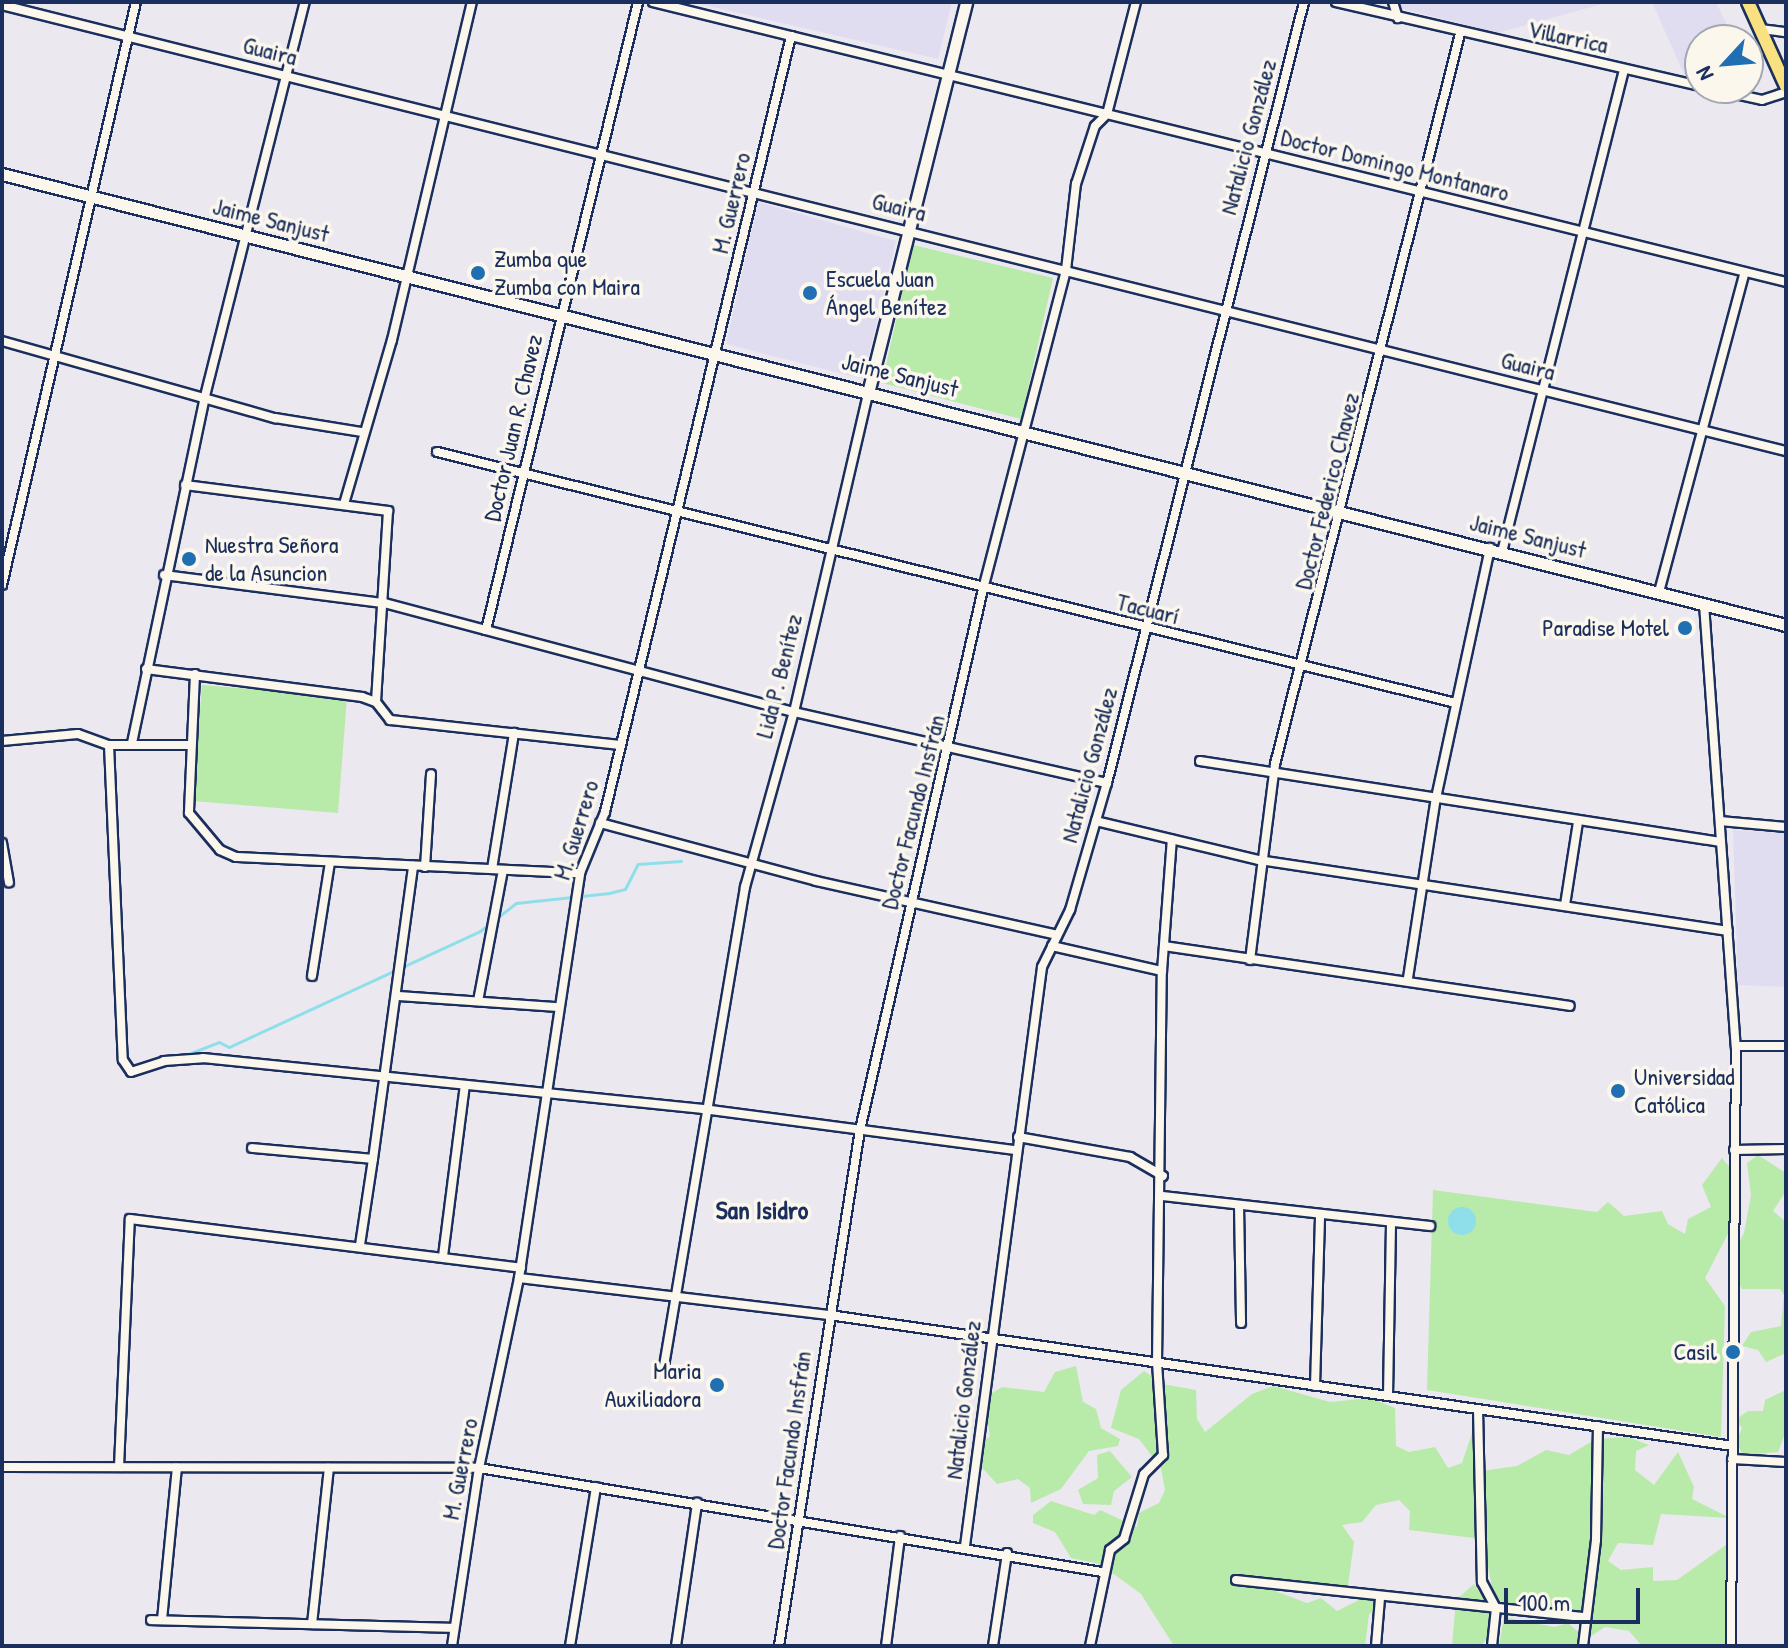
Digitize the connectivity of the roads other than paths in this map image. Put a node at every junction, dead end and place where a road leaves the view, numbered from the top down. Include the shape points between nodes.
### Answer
1 (136, 2) edge
2 (305, 2) edge
3 (472, 2) edge
4 (638, 2) edge
5 (653, 2) edge
6 (966, 2) edge
7 (1136, 2) edge
8 (1304, 2) edge
9 (1336, 2) edge
10 (1393, 2) edge
11 (1748, 2) edge
12 (2, 5) edge
13 (1398, 18) junction
14 (1758, 24) edge
15 (1764, 29) edge
16 (1786, 32) edge
17 (1460, 34) junction
18 (791, 36) junction
19 (128, 37) junction
20 (1764, 38) edge
21 (1624, 70) junction
22 (948, 75) junction
23 (286, 76) junction
24 (1684, 83) edge
25 (1786, 89) edge
26 (1764, 99) edge
27 (1107, 114) junction
28 (444, 115) junction
29 (599, 153) junction
30 (1265, 154) junction
31 (2, 174) edge
32 (754, 191) junction
33 (1421, 192) junction
34 (88, 196) junction
35 (908, 229) junction
36 (1585, 233) junction
37 (245, 236) junction
38 (1066, 270) junction
39 (1745, 272) junction
40 (406, 276) junction
41 (1786, 282) edge
42 (1223, 310) junction
43 (561, 314) junction
44 (2, 341) edge
45 (1383, 350) junction
46 (716, 352) junction
47 (52, 355) junction
48 (869, 389) junction
49 (1542, 390) junction
50 (204, 400) junction
51 (1024, 429) junction
52 (1704, 430) junction
53 (361, 432) junction
54 (1786, 451) edge
55 (437, 452) dead end
56 (1184, 470) junction
57 (524, 471) junction
58 (185, 485) junction
59 (344, 504) junction
60 (1343, 511) junction
61 (676, 514) junction
62 (832, 548) junction
63 (1490, 548) junction
64 (1502, 552) junction
65 (164, 575) junction
66 (2, 585) edge
67 (983, 589) junction
68 (1659, 592) junction
69 (384, 603) junction
70 (1704, 604) junction
71 (1786, 625) edge
72 (1144, 628) junction
73 (486, 630) junction
74 (1303, 666) junction
75 (146, 669) junction
76 (638, 670) junction
77 (195, 674) junction
78 (376, 702) junction
79 (1456, 703) junction
80 (794, 712) junction
81 (514, 733) junction
82 (2, 741) edge
83 (132, 743) junction
84 (109, 745) junction
85 (190, 745) junction
86 (621, 745) junction
87 (951, 748) junction
88 (1200, 761) dead end
89 (431, 774) dead end
90 (1273, 776) junction
91 (1107, 783) junction
92 (1436, 798) junction
93 (1096, 821) junction
94 (1720, 821) junction
95 (1578, 822) junction
96 (600, 823) junction
97 (1786, 827) edge
98 (1172, 839) junction
99 (1721, 842) junction
100 (2, 843) edge
101 (1259, 860) junction
102 (330, 862) junction
103 (752, 863) junction
104 (413, 866) junction
105 (425, 867) junction
106 (492, 869) junction
107 (503, 870) junction
108 (580, 873) junction
109 (9, 882) dead end
110 (1422, 882) junction
111 (912, 900) junction
112 (1565, 905) junction
113 (1728, 931) junction
114 (1057, 935) junction
115 (1052, 946) junction
116 (1164, 946) junction
117 (1250, 960) junction
118 (1162, 971) junction
119 (312, 976) dead end
120 (1408, 978) junction
121 (399, 996) junction
122 (478, 1001) junction
123 (1570, 1006) dead end
124 (558, 1007) junction
125 (1736, 1046) junction
126 (1786, 1046) edge
127 (382, 1080) junction
128 (465, 1085) junction
129 (543, 1092) junction
130 (703, 1109) junction
131 (860, 1130) junction
132 (1018, 1137) junction
133 (252, 1148) dead end
134 (1786, 1149) edge
135 (1015, 1150) junction
136 (1734, 1150) junction
137 (373, 1159) junction
138 (1163, 1176) junction
139 (1162, 1196) junction
140 (1239, 1205) junction
141 (1320, 1214) junction
142 (1391, 1222) junction
143 (1430, 1226) dead end
144 (360, 1245) junction
145 (443, 1256) junction
146 (520, 1273) junction
147 (675, 1294) junction
148 (829, 1315) junction
149 (1241, 1323) dead end
150 (990, 1338) junction
151 (1157, 1363) junction
152 (664, 1366) dead end
153 (1315, 1386) junction
154 (1388, 1396) junction
155 (1478, 1409) junction
156 (1598, 1426) junction
157 (1732, 1446) junction
158 (1732, 1459) junction
159 (1786, 1462) edge
160 (2, 1467) edge
161 (119, 1467) junction
162 (177, 1468) junction
163 (329, 1468) junction
164 (479, 1468) junction
165 (596, 1487) junction
166 (697, 1503) junction
167 (800, 1520) junction
168 (900, 1536) junction
169 (965, 1546) junction
170 (1007, 1553) junction
171 (1102, 1572) junction
172 (1236, 1580) dead end
173 (1380, 1598) junction
174 (1496, 1608) junction
175 (1585, 1617) junction
176 (151, 1620) dead end
177 (162, 1620) junction
178 (312, 1624) junction
179 (454, 1628) junction
180 (452, 1646) edge
181 (570, 1646) edge
182 (676, 1646) edge
183 (779, 1646) edge
184 (886, 1646) edge
185 (993, 1646) edge
186 (1090, 1646) edge
187 (1376, 1646) edge
188 (1492, 1646) edge
189 (1583, 1646) edge
190 (1731, 1646) edge

1 - 19 street
2 - 23 street
3 - 28 street
4 - 29 street, Doctor Juan R. Chavez
5 - 18 street, Doctor Domingo Montanaro
6 - 22 main road, Lida P. Benítez
7 - 27 street, Doctor Facundo Insfrán
8 - 30 street, Natalicio González
9 - 13 street, Villarrica
10 - 13 street
11 - 14 main road
12 - 19 street, Guaira
13 - 17 street, Villarrica
15 - 16 street
17 - 21 street, Villarrica
17 - 33 street, Doctor Federico Chavez
18 - 22 street, Doctor Domingo Montanaro
18 - 32 street, M. Guerrero
19 - 23 street, Guaira
19 - 34 street
20 - 25 main road
21 - 24 street, Villarrica
21 - 36 street
22 - 27 street, Doctor Domingo Montanaro
22 - 35 main road, Lida P. Benítez
23 - 28 street, Guaira
23 - 37 street
25 - 26 street
27 - 30 street, Doctor Domingo Montanaro
27 - 38 street, Doctor Facundo Insfrán via 1095,126 1076,184
28 - 29 street, Guaira
28 - 40 street
29 - 32 street, Guaira
29 - 43 street, Doctor Juan R. Chavez
30 - 33 street, Doctor Domingo Montanaro
30 - 42 street, Natalicio González
31 - 34 main road, Jaime Sanjust
32 - 35 street, Guaira
32 - 46 street, M. Guerrero
33 - 36 street, Doctor Domingo Montanaro
33 - 45 street, Doctor Federico Chavez
34 - 37 main road, Jaime Sanjust
34 - 47 street
35 - 38 street, Guaira
35 - 48 main road, Lida P. Benítez
36 - 39 street, Doctor Domingo Montanaro
36 - 49 street
37 - 40 main road, Jaime Sanjust
37 - 50 street
38 - 42 street, Guaira
38 - 51 street, Doctor Facundo Insfrán
39 - 41 street, Doctor Domingo Montanaro
39 - 52 street
40 - 43 main road, Jaime Sanjust
40 - 53 street
42 - 45 street, Guaira
42 - 56 street, Natalicio González
43 - 46 main road, Jaime Sanjust
43 - 57 street, Doctor Juan R. Chavez
44 - 47 street
45 - 49 street, Guaira
45 - 60 street, Doctor Federico Chavez
46 - 48 main road, Jaime Sanjust
46 - 61 street, M. Guerrero
47 - 50 street
47 - 66 street
48 - 51 main road, Jaime Sanjust
48 - 62 street, Lida P. Benítez
49 - 52 street, Guaira
49 - 64 street
50 - 53 street
50 - 58 street
51 - 56 main road, Jaime Sanjust
51 - 67 street, Doctor Facundo Insfrán
52 - 54 street, Guaira
52 - 68 street
53 - 59 street
55 - 57 street, Tacuarí
56 - 60 main road, Jaime Sanjust
56 - 72 street, Natalicio González
57 - 61 street, Tacuarí
57 - 73 street, Doctor Juan R. Chavez
58 - 59 street
58 - 65 street
59 - 69 street via 388,511
60 - 63 main road, Jaime Sanjust
60 - 74 street, Doctor Federico Chavez
61 - 62 street, Tacuarí
61 - 76 street, M. Guerrero
62 - 67 street, Tacuarí
62 - 80 street, Lida P. Benítez
63 - 64 main road, Jaime Sanjust
63 - 79 street
64 - 68 main road, Jaime Sanjust
65 - 69 street
65 - 75 street
67 - 72 street, Tacuarí
67 - 87 street, Doctor Facundo Insfrán
68 - 70 main road, Jaime Sanjust
69 - 73 street
69 - 78 street
70 - 71 main road, Jaime Sanjust
70 - 94 street
72 - 74 street, Tacuarí
72 - 91 street, Natalicio González
73 - 76 street
74 - 79 street, Tacuarí
74 - 90 street, Doctor Federico Chavez
75 - 77 street
75 - 83 street
76 - 80 street
76 - 86 street, M. Guerrero
77 - 78 street
77 - 85 street
78 - 81 street via 390,720
79 - 92 street
80 - 87 street
80 - 103 street, Lida P. Benítez
81 - 86 street
81 - 106 street
82 - 84 street via 78,734
83 - 84 street
83 - 85 street
84 - 127 street via 123,1060 131,1072 164,1061 203,1058
85 - 102 street via 189,813 220,850 236,857
86 - 96 street, M. Guerrero
87 - 91 street
87 - 111 street, Doctor Facundo Insfrán
88 - 90 street
89 - 105 street
90 - 92 street
90 - 101 street, Doctor Federico Chavez
91 - 93 street, Natalicio González
92 - 95 street
92 - 110 street
93 - 98 street
93 - 114 street, Natalicio González
94 - 97 street
94 - 99 street
95 - 99 street
95 - 112 street
96 - 103 street
96 - 108 street, M. Guerrero
98 - 101 street
98 - 116 street
99 - 113 street
100 - 109 street
101 - 110 street
101 - 117 street, Doctor Federico Chavez
102 - 104 street
102 - 119 street
103 - 111 street
103 - 130 street, Lida P. Benítez
104 - 105 street
104 - 121 street
105 - 106 street
106 - 107 street
107 - 108 street
107 - 122 street
108 - 124 street, M. Guerrero
110 - 112 street
110 - 120 street
111 - 114 street
111 - 131 street, Doctor Facundo Insfrán
112 - 113 street
113 - 125 street
114 - 115 street, Natalicio González
115 - 118 street
115 - 132 street, Natalicio González via 1042,967
116 - 117 street
116 - 118 street
117 - 120 street
118 - 138 street
120 - 123 street
121 - 122 street
121 - 127 street
122 - 124 street
124 - 129 street, M. Guerrero
125 - 126 street
125 - 136 street
127 - 128 street
127 - 137 street
128 - 129 street
128 - 145 street
129 - 130 street
129 - 146 street, M. Guerrero
130 - 131 street
130 - 147 street, Lida P. Benítez
131 - 135 street
131 - 148 street, Doctor Facundo Insfrán
132 - 135 street, Natalicio González
132 - 138 street via 1130,1157
133 - 137 street
134 - 136 street
135 - 150 street, Natalicio González
136 - 157 street
137 - 144 street
138 - 139 street
139 - 140 street
139 - 151 street
140 - 141 street
140 - 149 street
141 - 142 street
141 - 153 street
142 - 143 street
142 - 154 street
144 - 145 street
144 - 161 street via 130,1219 118,1382
145 - 146 street
146 - 147 street
146 - 164 street, M. Guerrero
147 - 148 street
147 - 152 street, Lida P. Benítez
148 - 150 street
148 - 167 street, Doctor Facundo Insfrán
150 - 151 street
150 - 169 street, Natalicio González
151 - 153 street
151 - 171 street via 1163,1455 1144,1474 1124,1539 1110,1550
153 - 154 street
154 - 155 street
155 - 156 street
155 - 174 street via 1482,1582
156 - 157 street
156 - 175 street via 1596,1540
157 - 158 street
158 - 159 street
158 - 190 street
160 - 161 street
161 - 162 street
162 - 163 street
162 - 177 street
163 - 164 street
163 - 178 street
164 - 165 street
164 - 179 street, M. Guerrero
165 - 166 street
165 - 181 street
166 - 167 street
166 - 182 street
167 - 168 street
167 - 183 street, Doctor Facundo Insfrán
168 - 169 street
168 - 184 street
169 - 170 street
170 - 171 street
170 - 185 street
171 - 186 street
172 - 173 street
173 - 174 street
173 - 187 street
174 - 175 street
174 - 188 street
175 - 189 street
176 - 177 street
177 - 178 street
178 - 179 street
179 - 180 street, M. Guerrero

